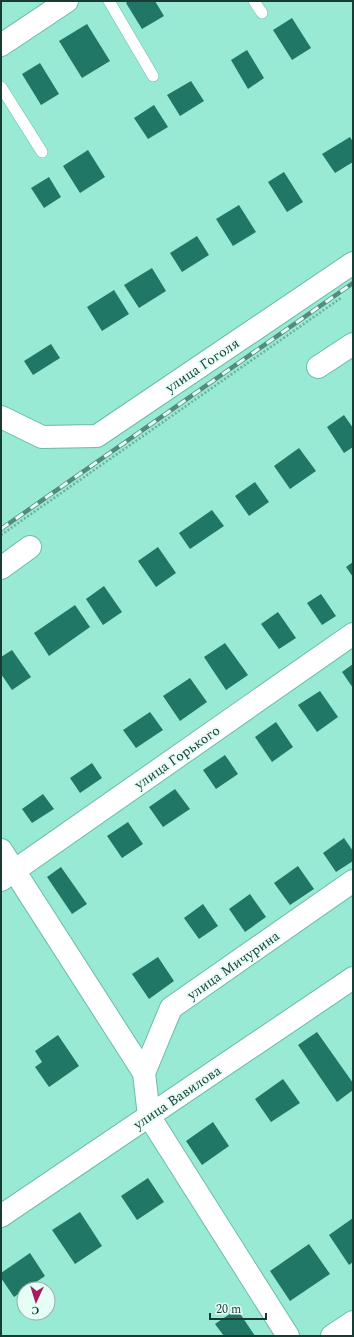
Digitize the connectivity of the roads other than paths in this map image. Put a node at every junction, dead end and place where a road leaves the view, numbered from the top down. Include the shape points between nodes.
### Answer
1 (66, 1) edge
2 (109, 1) edge
3 (254, 1) edge
4 (262, 13) dead end
5 (1, 44) edge
6 (153, 76) dead end
7 (1, 87) edge
8 (42, 152) dead end
9 (353, 263) edge
10 (353, 344) edge
11 (318, 367) dead end
12 (1, 417) edge
13 (30, 547) dead end
14 (1, 568) edge
15 (353, 634) edge
16 (1, 850) edge
17 (8, 876) edge
18 (353, 882) edge
19 (353, 978) edge
20 (144, 1073) junction
21 (149, 1116) junction
22 (1, 1216) edge
23 (353, 1322) edge
24 (288, 1336) edge
25 (332, 1336) edge

1 - 5 street
2 - 6 lane
3 - 4 lane
7 - 8 lane
9 - 12 street, улица Гоголя via 97,436 42,437
10 - 11 street
13 - 14 street
15 - 17 street, улица Горького
16 - 17 street
17 - 20 street
18 - 20 street, улица Мичурина via 171,1008
19 - 21 street, улица Вавилова
20 - 21 street
21 - 22 street, улица Вавилова
21 - 24 street
23 - 25 street

